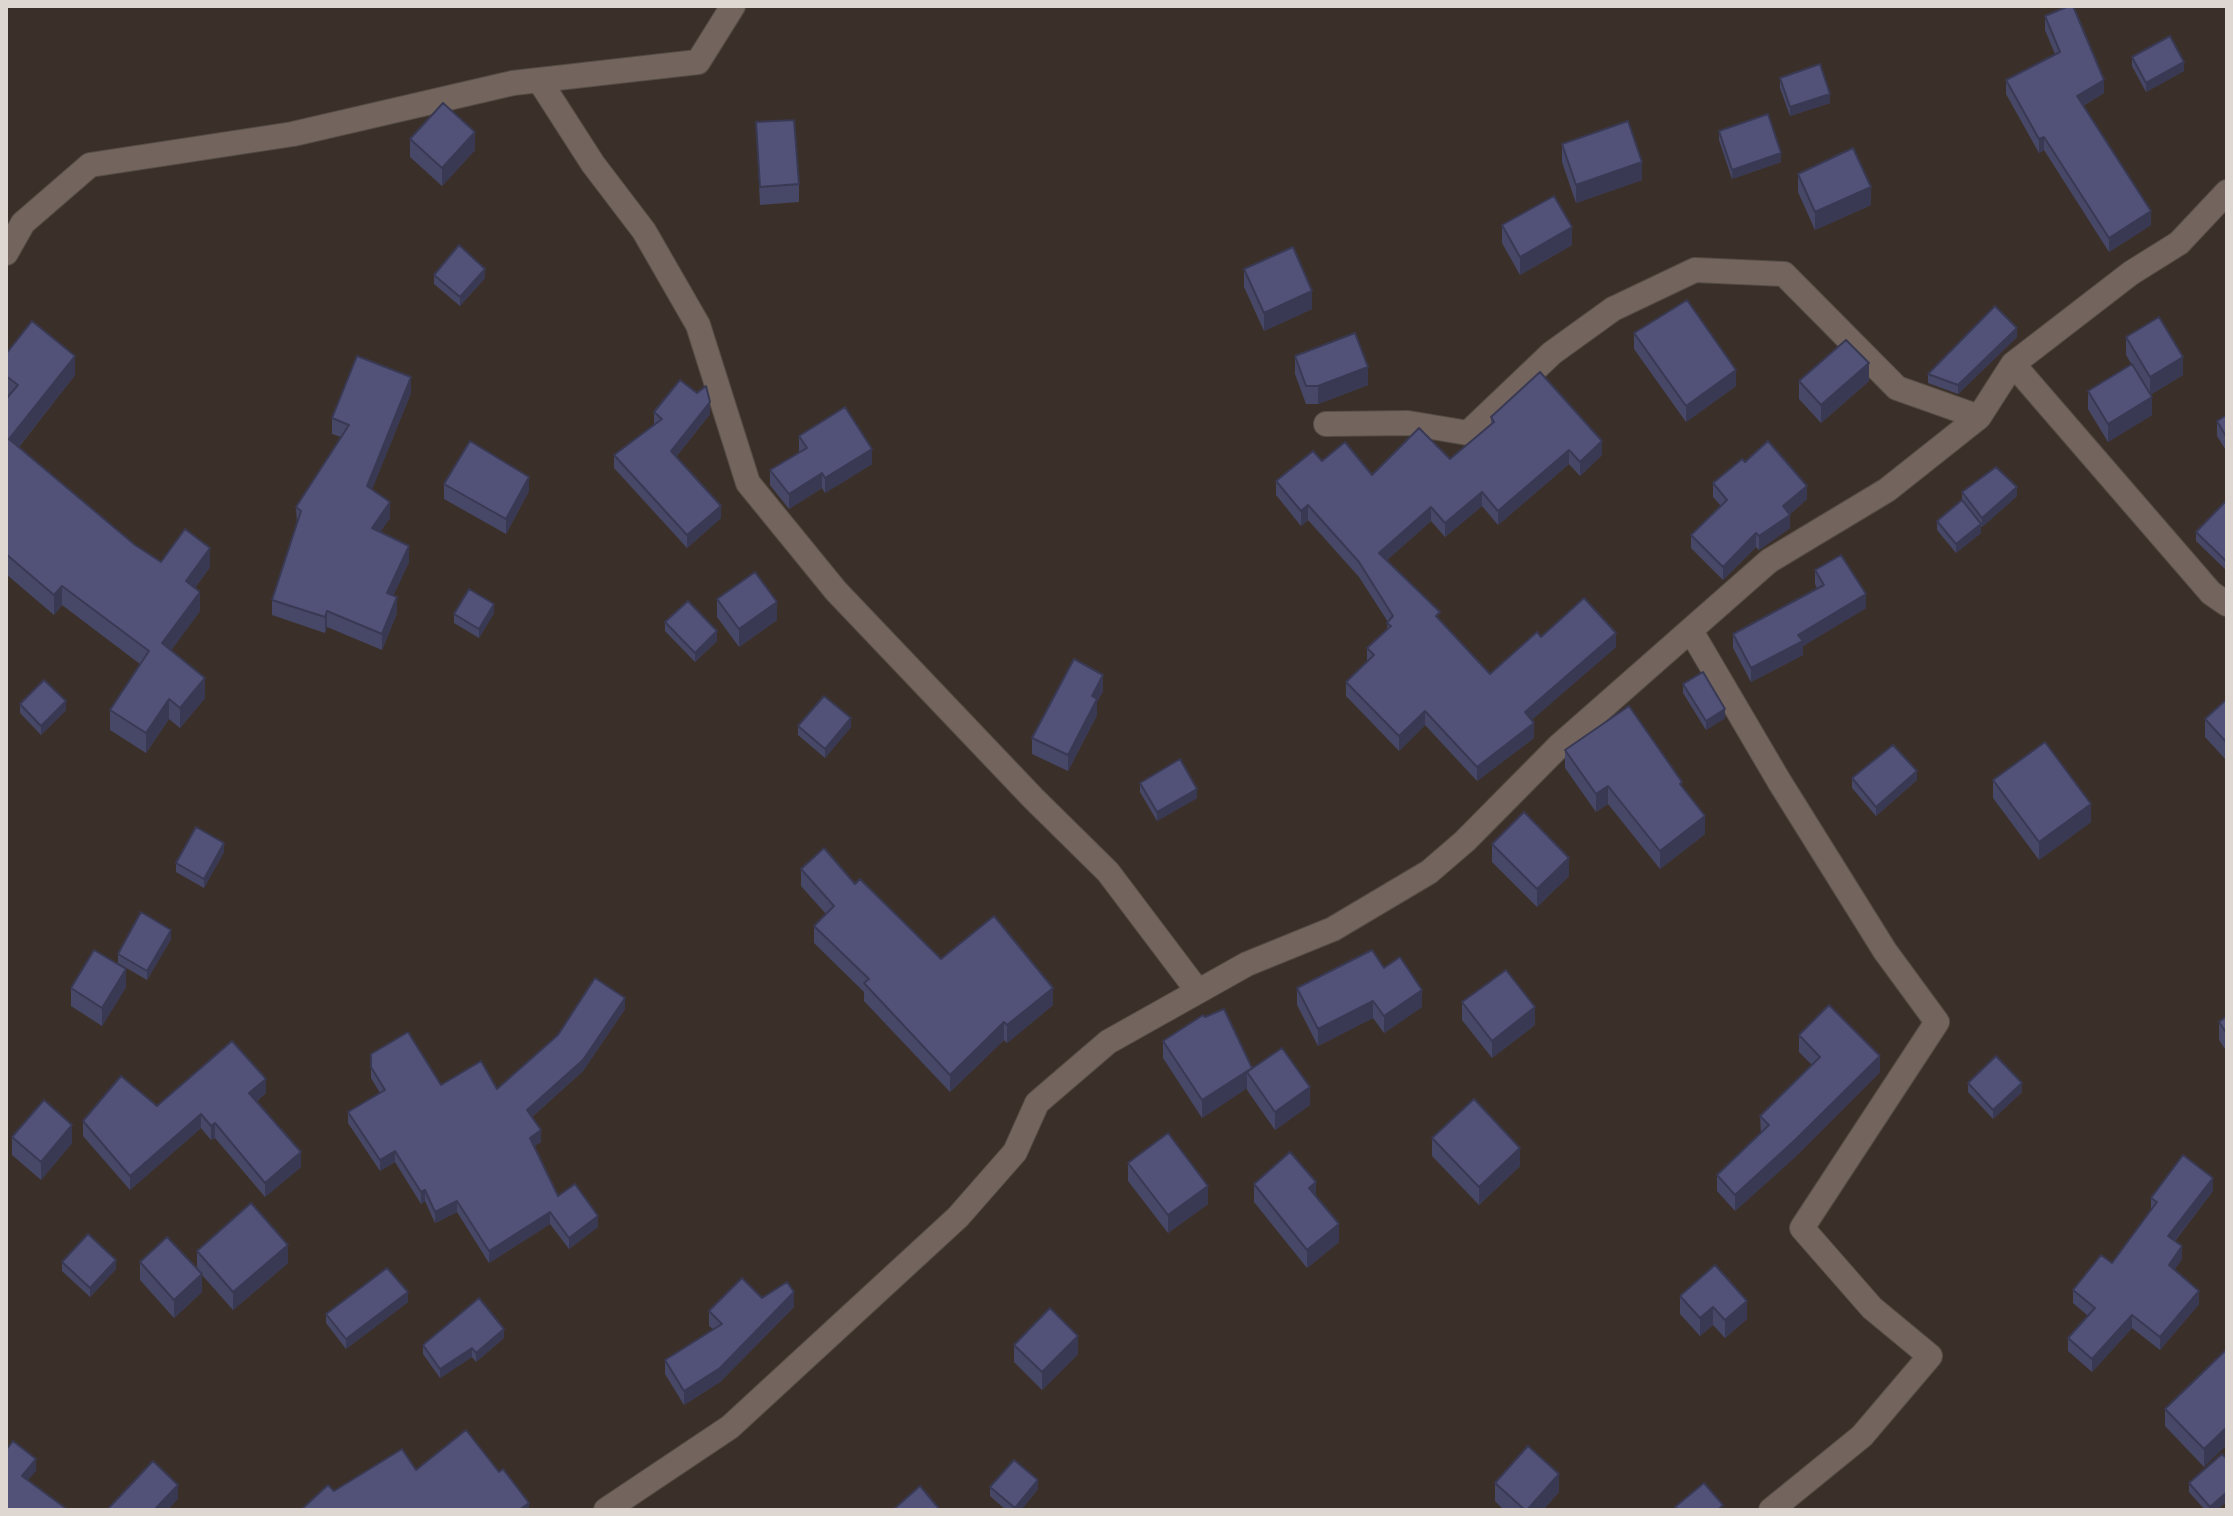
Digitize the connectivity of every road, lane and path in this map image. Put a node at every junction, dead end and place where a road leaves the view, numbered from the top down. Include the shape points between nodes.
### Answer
1 (733, 6) edge
2 (539, 80) junction
3 (2227, 192) edge
4 (6, 253) edge
5 (2013, 364) junction
6 (1979, 417) junction
7 (1326, 424) dead end
8 (2227, 604) edge
9 (1691, 631) junction
10 (1197, 990) junction
11 (606, 1510) edge
12 (1771, 1510) edge

1 - 2 street via 698,62
2 - 4 street via 293,134 90,165 23,223
2 - 10 street via 644,231 698,325 748,483 836,591 1108,872
3 - 5 street via 2179,243 2131,273
5 - 6 street
5 - 8 street via 2211,593
6 - 7 street via 1897,388 1784,274 1695,270 1613,309 1576,335 1468,433 1408,423
6 - 9 street via 1887,490 1769,561
9 - 10 street via 1560,745 1429,872 1333,929
9 - 12 street via 1885,951 1937,1022 1802,1228 1872,1308 1930,1356 1862,1436
10 - 11 street via 1108,1042 1037,1103 1015,1152 958,1217 730,1427

